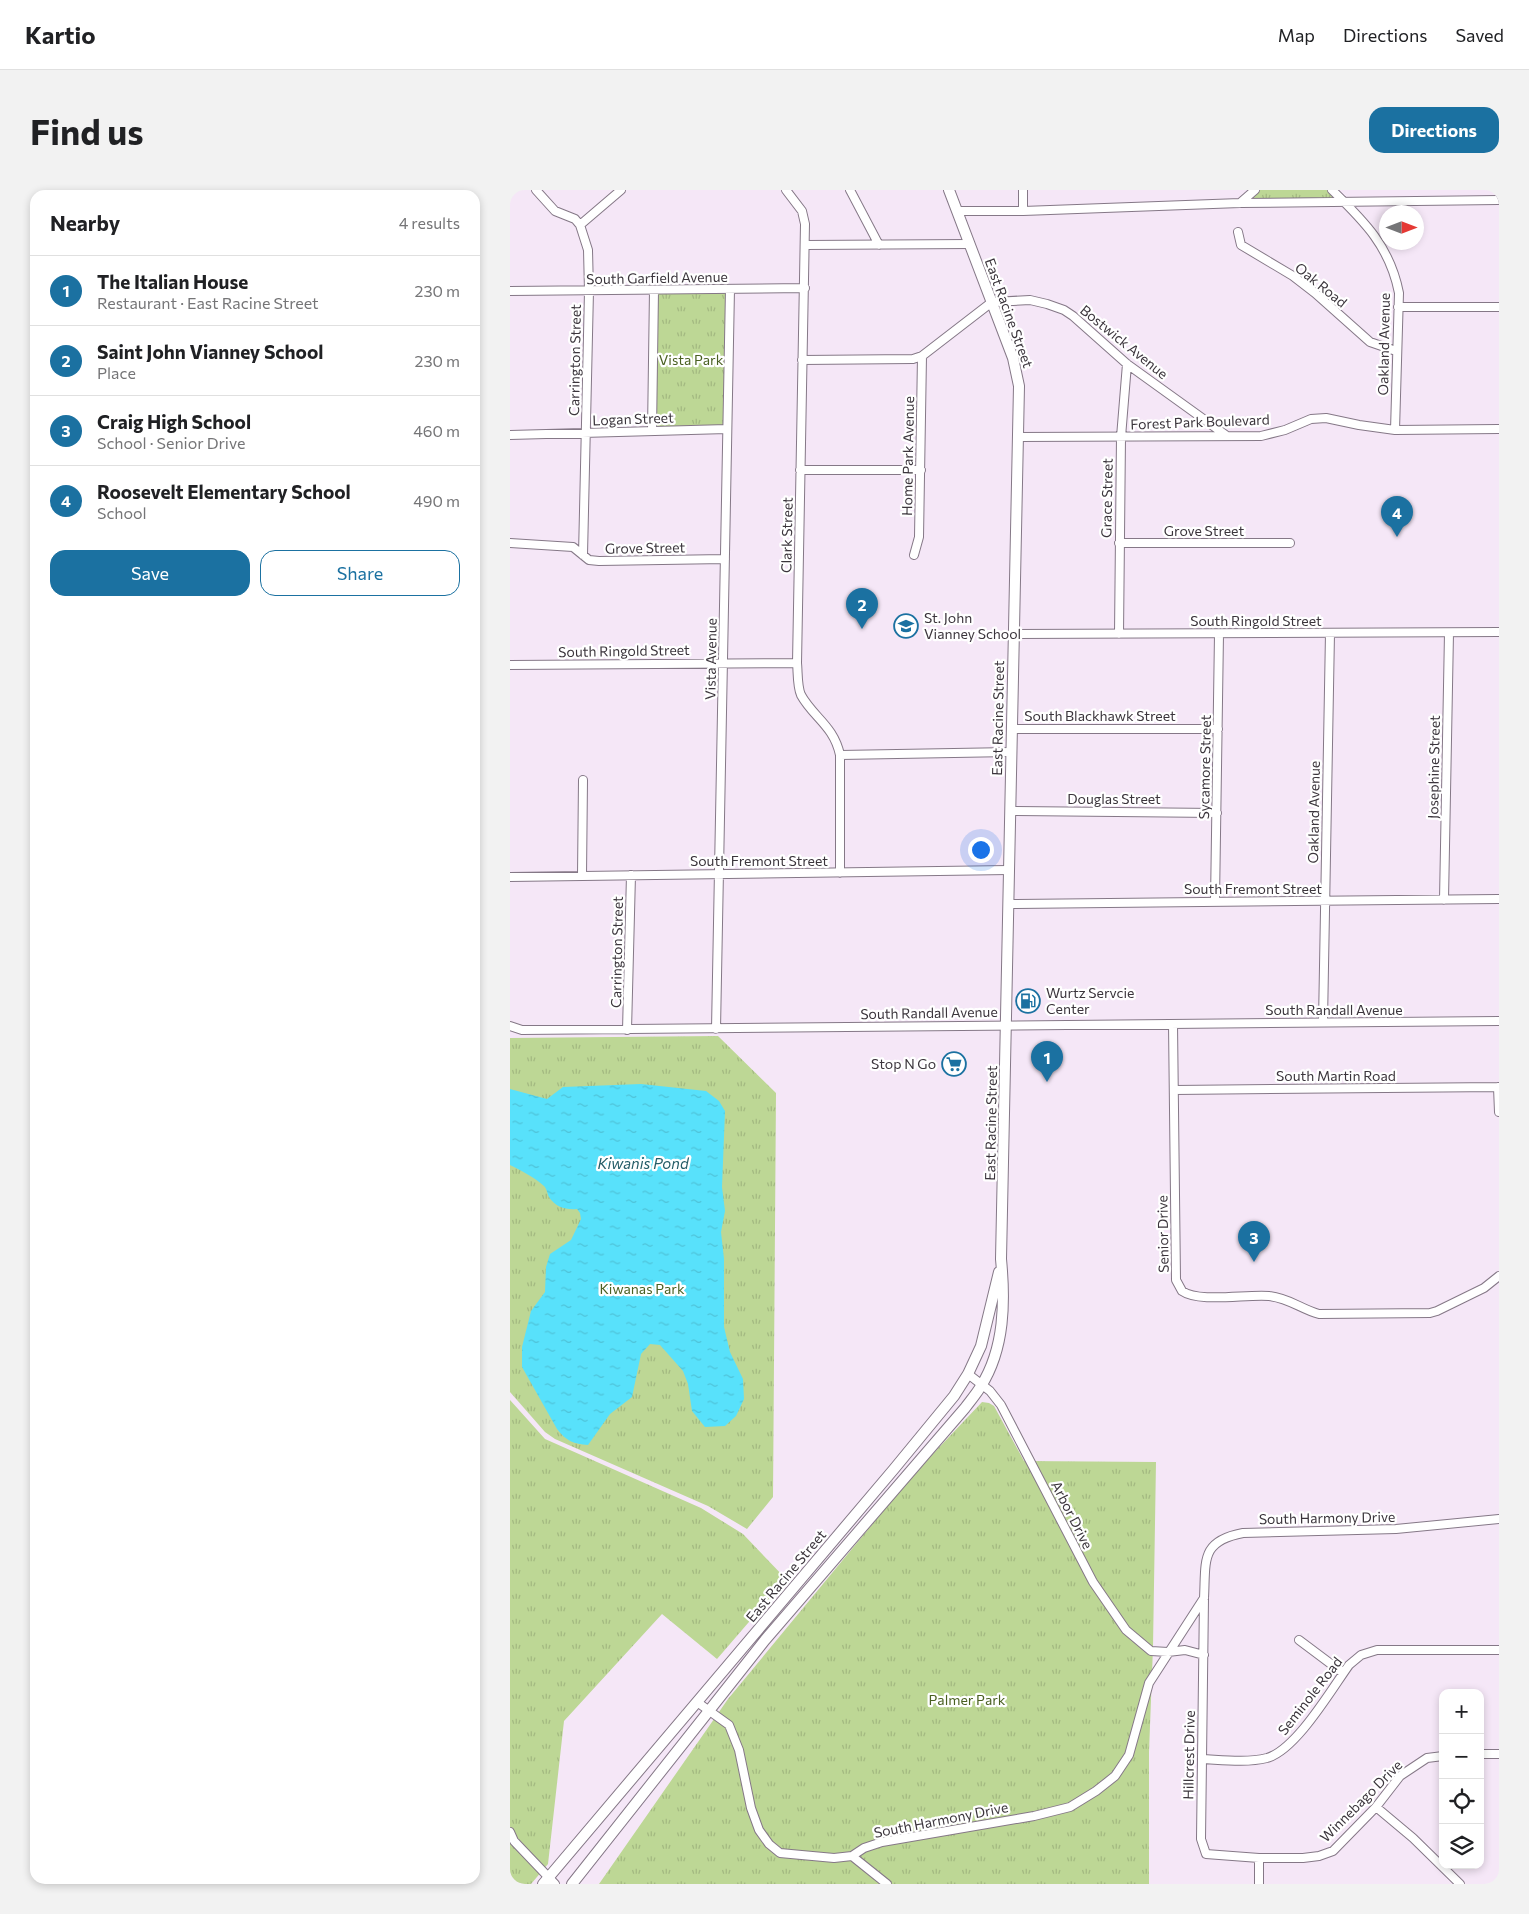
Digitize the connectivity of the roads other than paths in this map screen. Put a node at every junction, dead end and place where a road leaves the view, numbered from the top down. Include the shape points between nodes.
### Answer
1 (536, 190) edge
2 (622, 190) edge
3 (786, 190) edge
4 (850, 190) edge
5 (950, 190) edge
6 (1023, 190) edge
7 (1255, 190) edge
8 (1332, 190) edge
9 (1499, 200) edge
10 (1345, 202) junction
11 (1240, 203) junction
12 (957, 211) junction
13 (1022, 211) junction
14 (580, 225) junction
15 (1238, 232) dead end
16 (970, 244) junction
17 (805, 245) junction
18 (879, 245) junction
19 (805, 288) junction
20 (730, 289) junction
21 (654, 290) junction
22 (589, 291) junction
23 (510, 292) edge
24 (992, 302) junction
25 (1499, 306) edge
26 (1398, 307) junction
27 (1396, 351) junction
28 (922, 356) junction
29 (802, 360) junction
30 (1127, 364) junction
31 (1499, 429) edge
32 (728, 430) junction
33 (1395, 430) junction
34 (652, 431) junction
35 (586, 434) junction
36 (510, 435) edge
37 (1018, 436) junction
38 (1227, 436) junction
39 (1121, 437) junction
40 (800, 470) junction
41 (921, 470) junction
42 (510, 543) edge
43 (1118, 543) junction
44 (1290, 543) dead end
45 (583, 555) junction
46 (914, 555) dead end
47 (726, 559) junction
48 (1499, 632) edge
49 (1330, 633) junction
50 (1449, 633) junction
51 (1013, 634) junction
52 (1118, 634) junction
53 (1219, 634) junction
54 (723, 663) junction
55 (797, 663) junction
56 (510, 665) edge
57 (1011, 729) junction
58 (1218, 729) junction
59 (1011, 752) junction
60 (840, 755) junction
61 (583, 780) dead end
62 (1010, 811) junction
63 (1217, 813) junction
64 (1009, 870) junction
65 (719, 873) junction
66 (840, 873) junction
67 (582, 875) junction
68 (631, 875) junction
69 (510, 876) edge
70 (510, 884) edge
71 (1499, 899) edge
72 (1444, 900) junction
73 (1215, 901) junction
74 (1325, 901) junction
75 (1008, 904) junction
76 (1499, 1021) edge
77 (1323, 1022) junction
78 (1173, 1024) junction
79 (1006, 1025) junction
80 (510, 1026) edge
81 (716, 1029) junction
82 (627, 1030) junction
83 (1499, 1087) edge
84 (1174, 1090) junction
85 (1499, 1112) edge
86 (1001, 1259) junction
87 (1499, 1276) edge
88 (968, 1374) junction
89 (982, 1385) junction
90 (1499, 1519) edge
91 (1204, 1598) junction
92 (1299, 1640) dead end
93 (1499, 1650) edge
94 (1168, 1652) junction
95 (1204, 1655) junction
96 (1343, 1673) junction
97 (697, 1702) junction
98 (710, 1710) junction
99 (1484, 1754) edge
100 (1499, 1754) edge
101 (1439, 1757) edge
102 (1202, 1759) junction
103 (1376, 1807) junction
104 (510, 1832) edge
105 (1206, 1854) joint
106 (852, 1856) junction
107 (1259, 1858) junction
108 (548, 1882) edge
109 (572, 1884) edge
110 (887, 1884) edge
111 (1259, 1884) edge
112 (1460, 1884) edge

1 - 14 street via 555,211 575,219
2 - 14 street
3 - 17 street, Clark Street via 802,211
4 - 18 street
5 - 12 main road, East Racine Street
6 - 13 street
7 - 11 street
8 - 10 street, Oakland Avenue
9 - 10 street
10 - 11 street
10 - 26 street, Oakland Avenue via 1370,228 1387,256 1397,282
11 - 13 street
12 - 13 street
12 - 16 main road, East Racine Street
14 - 22 street, Carrington Street via 588,250
15 - 27 street, Oak Road via 1241,245 1293,276 1370,342
16 - 18 street
16 - 24 main road, East Racine Street
17 - 18 street
17 - 19 street, Clark Street
19 - 20 street, South Garfield Avenue
19 - 29 street, Clark Street
20 - 21 street, South Garfield Avenue
20 - 32 street, Vista Avenue
21 - 22 street, South Garfield Avenue
21 - 34 street
22 - 23 street, South Garfield Avenue
22 - 35 street, Carrington Street
24 - 28 street
24 - 30 street, Bostwick Avenue via 1030,300 1064,310
24 - 37 main road, East Racine Street via 1017,374
25 - 26 street
26 - 27 street, Oakland Avenue
27 - 33 street, Oakland Avenue
28 - 29 street
28 - 41 street, Home Park Avenue
29 - 40 street, Clark Street
30 - 38 street, Bostwick Avenue
30 - 39 street, Grace Street
31 - 33 street, Forest Park Boulevard
32 - 34 street, Logan Street
32 - 47 street, Vista Avenue
33 - 38 street, Forest Park Boulevard via 1326,418 1310,419 1272,434
34 - 35 street, Logan Street
35 - 36 street, Logan Street
35 - 45 street, Carrington Street
37 - 39 street, Forest Park Boulevard
37 - 51 main road, East Racine Street
38 - 39 street, Forest Park Boulevard
39 - 43 street, Grace Street
40 - 41 street
40 - 55 street, Clark Street
41 - 46 street, Home Park Avenue via 918,537
42 - 45 street, Grove Street via 573,546
43 - 44 street, Grove Street
43 - 52 street, Grace Street
45 - 47 street, Grove Street via 589,560 599,561
47 - 54 street, Vista Avenue
48 - 50 street, South Ringold Street
49 - 50 street, South Ringold Street
49 - 53 street, South Ringold Street
49 - 74 street, Oakland Avenue
50 - 72 street, Josephine Street
51 - 52 street, South Ringold Street
51 - 57 main road, East Racine Street
52 - 53 street, South Ringold Street
53 - 58 street, Sycamore Street
54 - 55 street, South Ringold Street
54 - 56 street, South Ringold Street
54 - 65 street, Vista Avenue
55 - 60 street, Clark Street via 800,694 832,733
57 - 58 street, South Blackhawk Street
57 - 59 main road, East Racine Street
58 - 63 street, Sycamore Street
59 - 60 street
59 - 62 main road, East Racine Street
60 - 66 street, Clark Street
61 - 67 street
62 - 63 street, Douglas Street
62 - 64 main road, East Racine Street
63 - 73 street, Sycamore Street
64 - 66 street, South Fremont Street
64 - 75 main road, East Racine Street
65 - 66 street, South Fremont Street
65 - 68 street, South Fremont Street
65 - 81 street, Vista Avenue
67 - 68 street, South Fremont Street
67 - 69 street, South Fremont Street
68 - 82 street, Carrington Street
69 - 70 street
71 - 72 street, South Fremont Street
72 - 74 street, South Fremont Street
73 - 74 street, South Fremont Street
73 - 75 street, South Fremont Street
74 - 77 street, Oakland Avenue
75 - 79 main road, East Racine Street
76 - 77 street, South Randall Avenue
77 - 78 street, South Randall Avenue
78 - 79 street, South Randall Avenue
78 - 84 street, Senior Drive
79 - 81 street, South Randall Avenue
79 - 86 main road, East Racine Street
80 - 82 street, South Randall Avenue via 522,1030
81 - 82 street, South Randall Avenue
83 - 84 street, South Martin Road
83 - 85 street
84 - 87 street, Senior Drive via 1176,1280 1186,1294 1197,1297 1270,1296 1290,1300 1319,1314 1430,1312 1484,1288
86 - 88 main road, East Racine Street via 981,1346
86 - 89 main road, East Racine Street via 1004,1302 999,1340
88 - 89 street, Arbor Drive
88 - 97 main road, East Racine Street via 942,1412
89 - 94 street, Arbor Drive via 1000,1405 1107,1603 1140,1644 1151,1651
89 - 98 main road, East Racine Street via 765,1640
90 - 91 street, South Harmony Drive via 1396,1529 1262,1532 1228,1536 1216,1542 1208,1552
91 - 94 street, South Harmony Drive
91 - 95 street, South Harmony Drive
92 - 96 street
93 - 96 street, Seminole Road via 1377,1650 1361,1656
94 - 95 street via 1184,1650
94 - 106 street, South Harmony Drive via 1149,1683 1129,1755 1115,1776 1096,1791 1070,1807 882,1842
95 - 102 street, Hillcrest Drive
96 - 102 street, Seminole Road via 1284,1749 1253,1761
97 - 98 street, South Harmony Drive
97 - 108 main road, East Racine Street
98 - 106 street, South Harmony Drive via 729,1724 734,1735 751,1808 759,1830 769,1844 780,1853 834,1858
98 - 109 main road, East Racine Street
99 - 100 street
101 - 103 street, Winnebago Drive via 1428,1758 1400,1776
102 - 105 street, Hillcrest Drive via 1200,1839
103 - 107 street, Winnebago Drive via 1333,1851 1319,1856
103 - 112 street
104 - 108 street
105 - 107 street, Winnebago Drive
106 - 110 street
107 - 111 street

